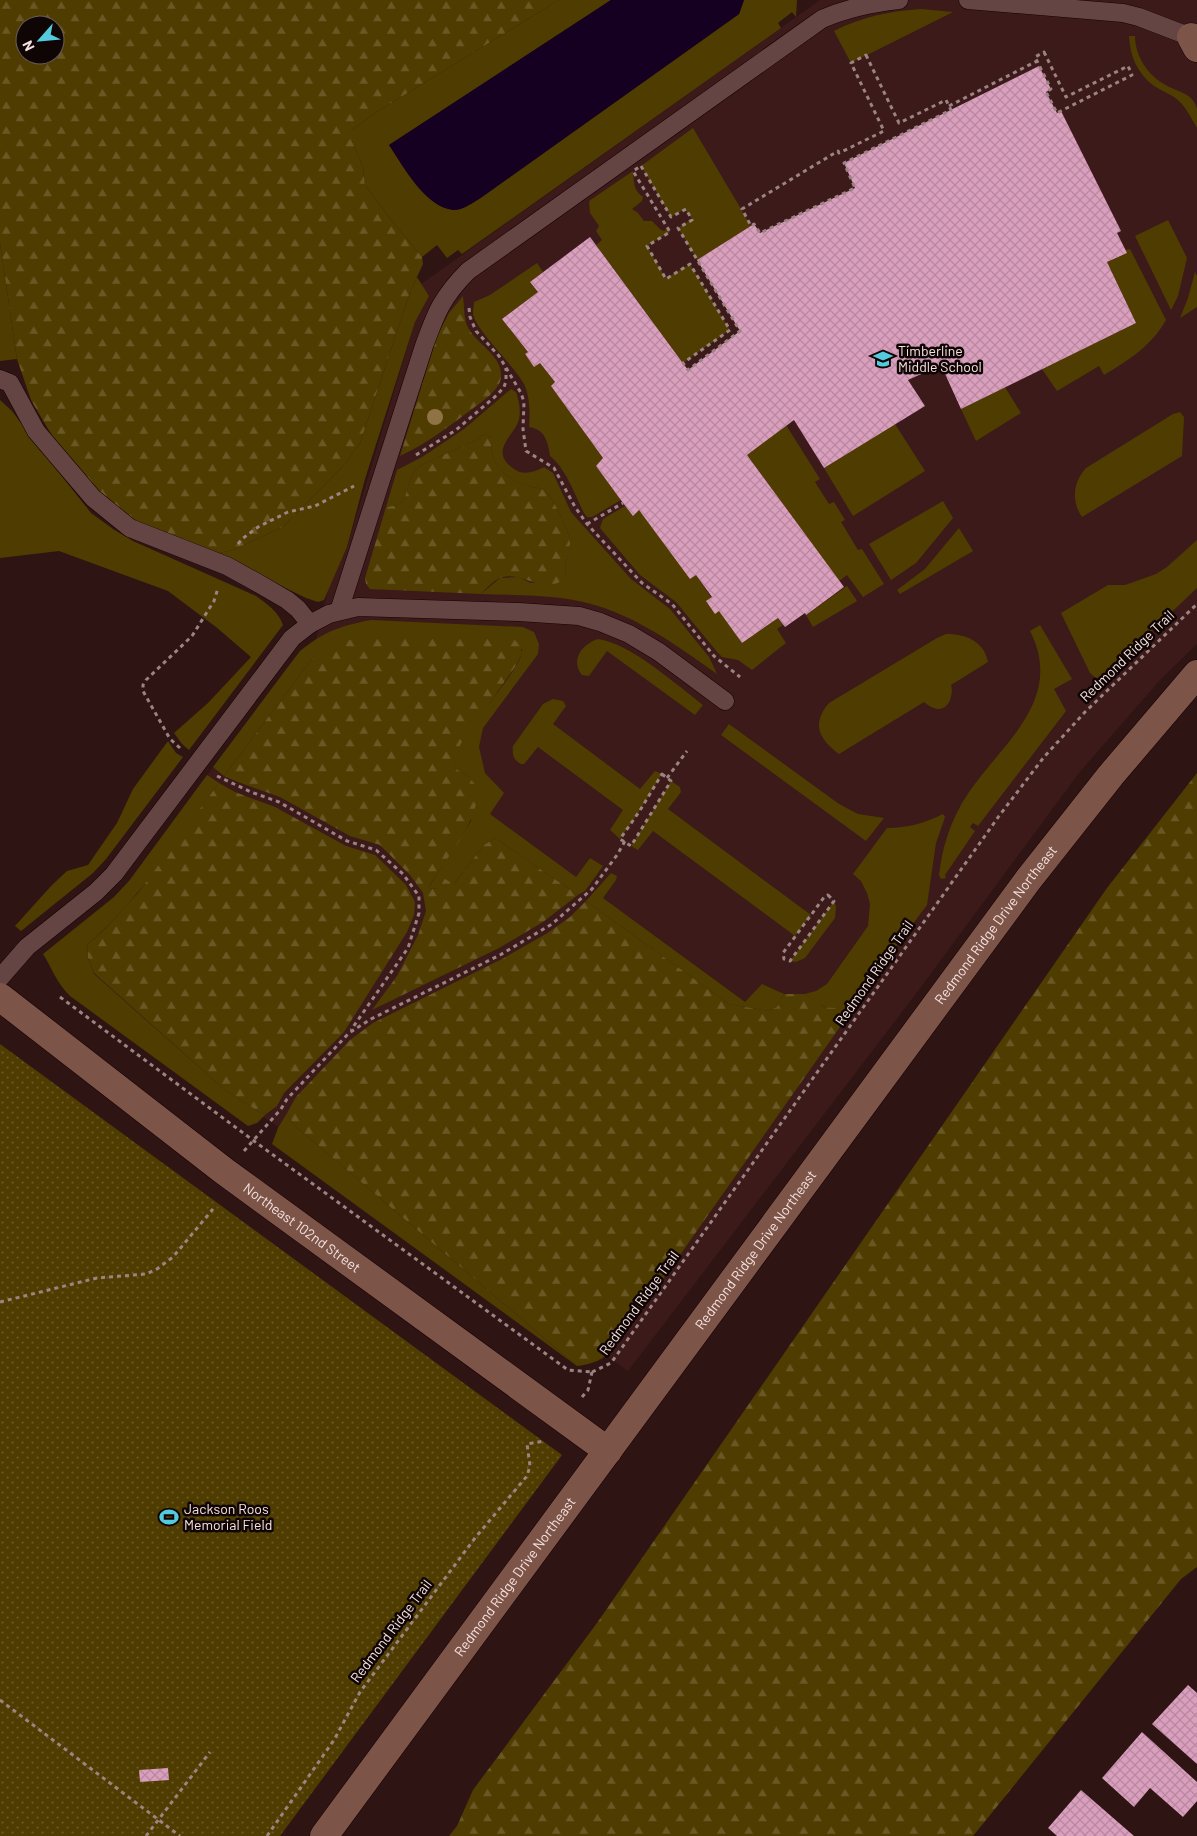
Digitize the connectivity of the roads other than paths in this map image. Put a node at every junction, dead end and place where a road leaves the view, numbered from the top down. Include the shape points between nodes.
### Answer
1 (899, 0) edge
2 (968, 0) edge
3 (1194, 42) edge
4 (0, 379) edge
5 (339, 611) junction
6 (310, 624) junction
7 (1197, 674) edge
8 (725, 701) dead end
9 (0, 978) edge
10 (0, 997) edge
11 (608, 1451) junction
12 (324, 1836) edge

1 - 5 lane via 872,3 822,19 468,271 455,284 436,312
2 - 3 lane via 1123,13
4 - 6 lane via 10,383 36,431 94,498 130,528 226,566 286,600
5 - 6 lane
5 - 8 lane via 358,607 434,608 579,616 629,634
6 - 9 lane via 292,638 114,874 27,947
7 - 11 street, Redmond Ridge Drive Northeast via 1028,880
10 - 11 street, Northeast 102nd Street via 224,1171
11 - 12 street, Redmond Ridge Drive Northeast

